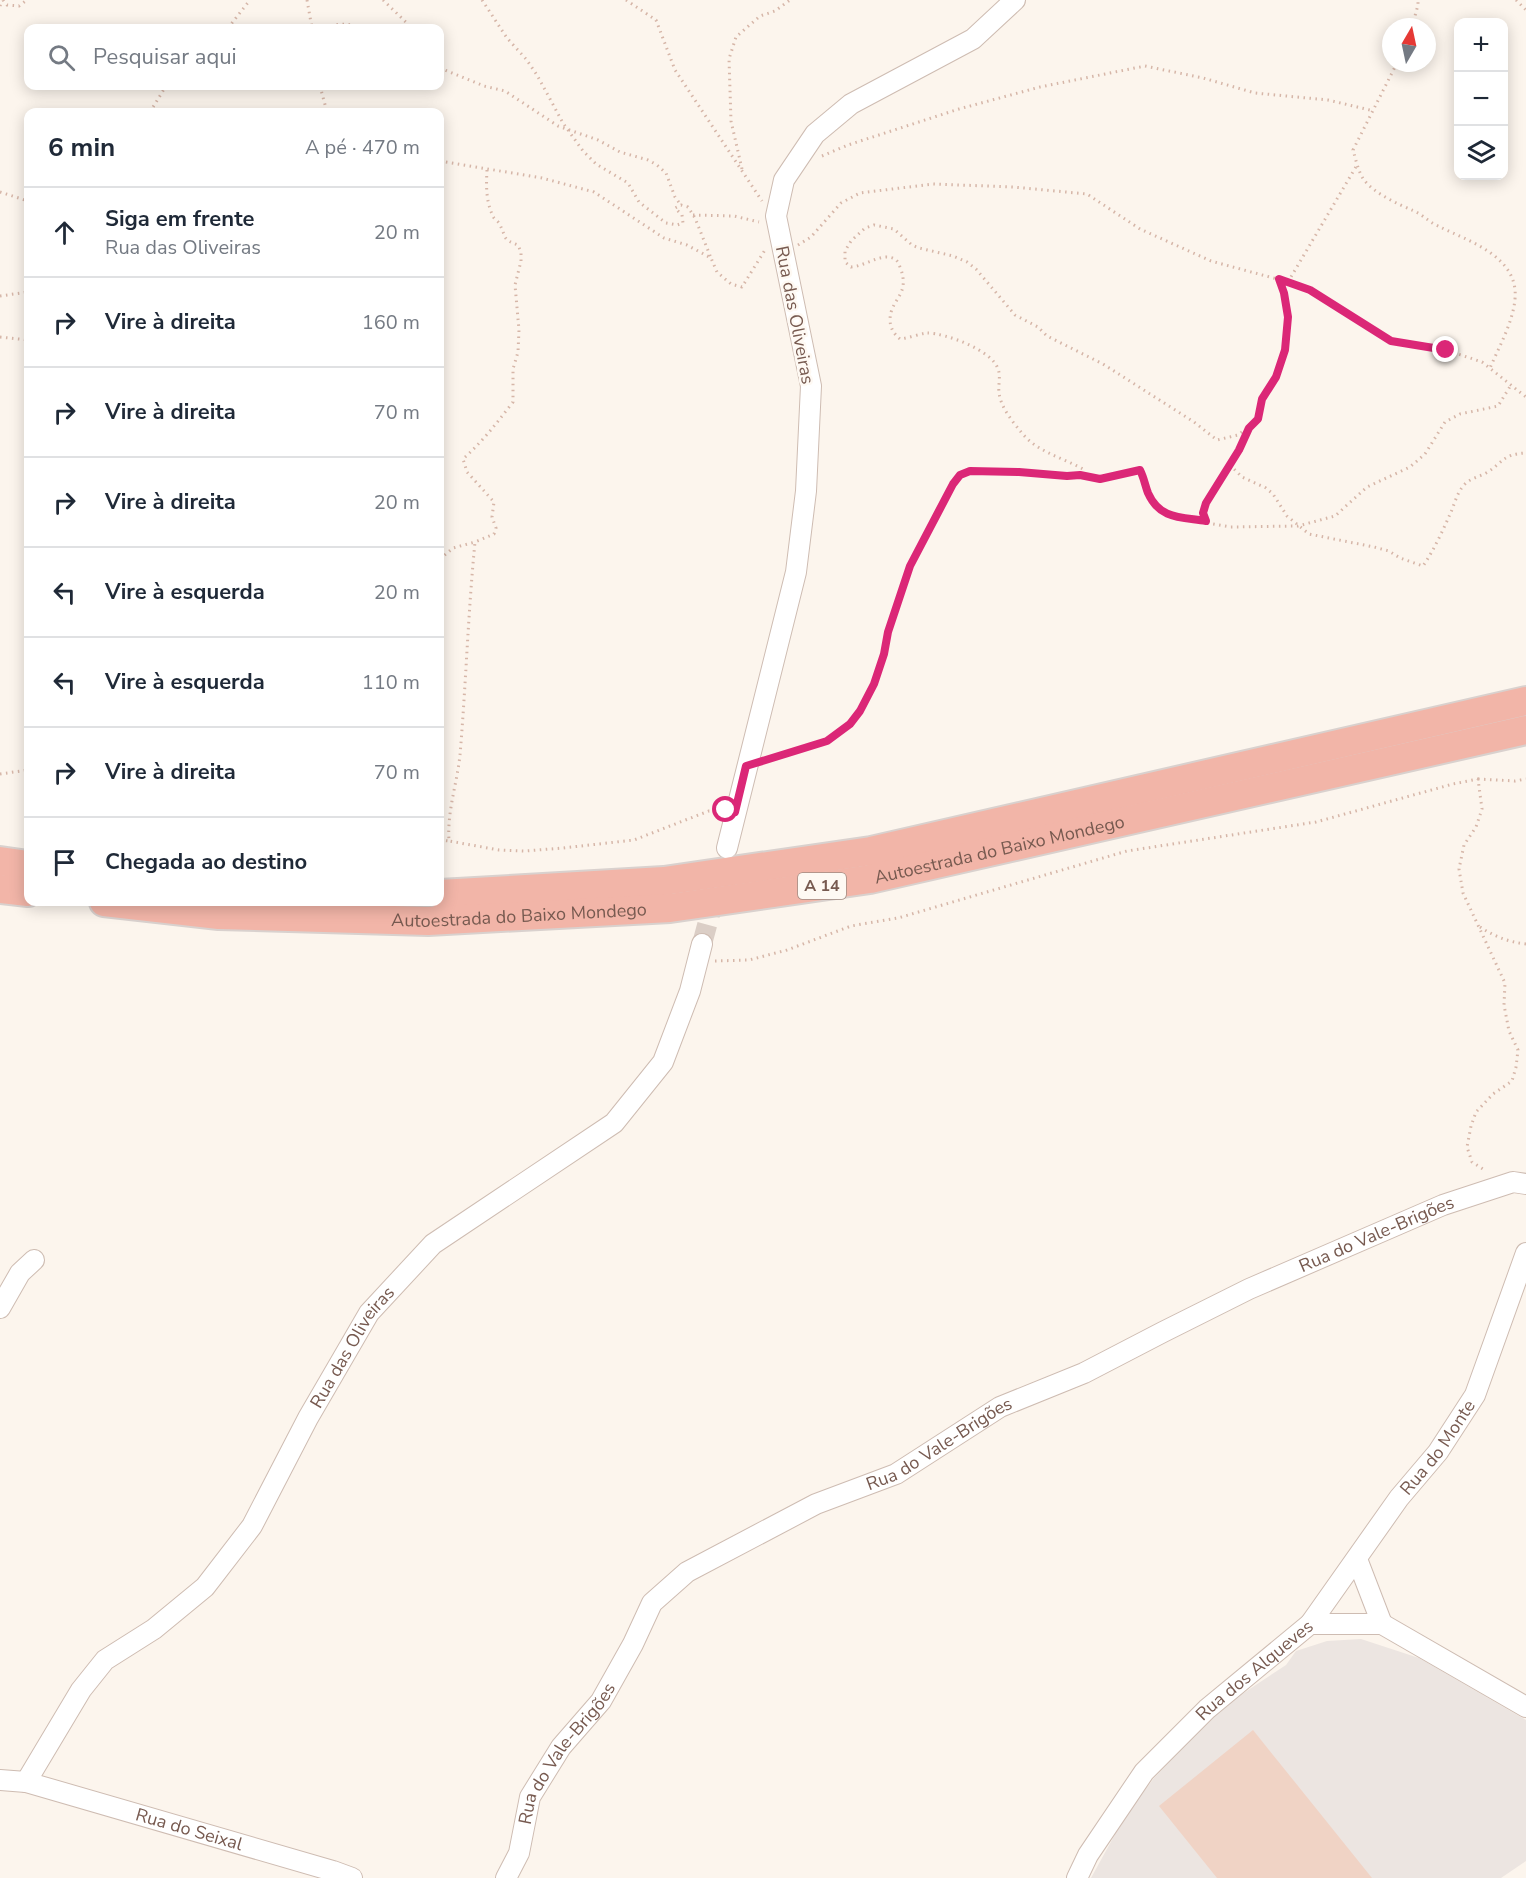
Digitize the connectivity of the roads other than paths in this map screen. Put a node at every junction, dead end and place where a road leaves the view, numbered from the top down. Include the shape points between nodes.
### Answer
1 (1015, 0) edge
2 (1526, 701) edge
3 (1526, 730) edge
4 (726, 848) dead end
5 (0, 861) edge
6 (24, 864) edge
7 (0, 889) edge
8 (24, 892) edge
9 (444, 894) edge
10 (139, 906) edge
11 (700, 952) tunnel mouth
12 (1526, 1184) edge
13 (1526, 1253) edge
14 (33, 1260) dead end
15 (0, 1308) edge
16 (1357, 1559) junction
17 (1310, 1624) junction
18 (1382, 1624) junction
19 (1526, 1707) edge
20 (0, 1780) edge
21 (26, 1782) junction
22 (338, 1876) edge
23 (506, 1878) edge
24 (1077, 1878) edge

1 - 4 street, Rua das Oliveiras via 973,39 851,104 815,134 784,180 777,223 811,386 806,491 796,572
2 - 9 highway, Autoestrada do Baixo Mondego / A 14 via 871,851 664,880
3 - 10 highway, Autoestrada do Baixo Mondego / A 14 via 870,879 670,908 428,921 219,915
5 - 6 highway
7 - 8 highway
11 - 21 street, Rua das Oliveiras via 663,1062 614,1123 433,1244 369,1313 252,1526 205,1587 154,1629 105,1660 81,1690
12 - 23 street, Rua do Vale-Brigões via 1513,1182 1443,1205 1249,1289 1084,1373 1000,1407 896,1474 816,1504 687,1572 652,1604 601,1701 561,1747 530,1797 519,1853
13 - 16 street, Rua do Monte via 1475,1395 1438,1452 1399,1498
14 - 15 street
16 - 17 street, Rua do Monte
16 - 18 street
17 - 18 street, Rua dos Alqueves
17 - 24 street, Rua dos Alqueves via 1207,1709 1144,1772
18 - 19 street, Rua dos Alqueves
20 - 21 street, Rua do Seixal
21 - 22 street, Rua do Seixal

